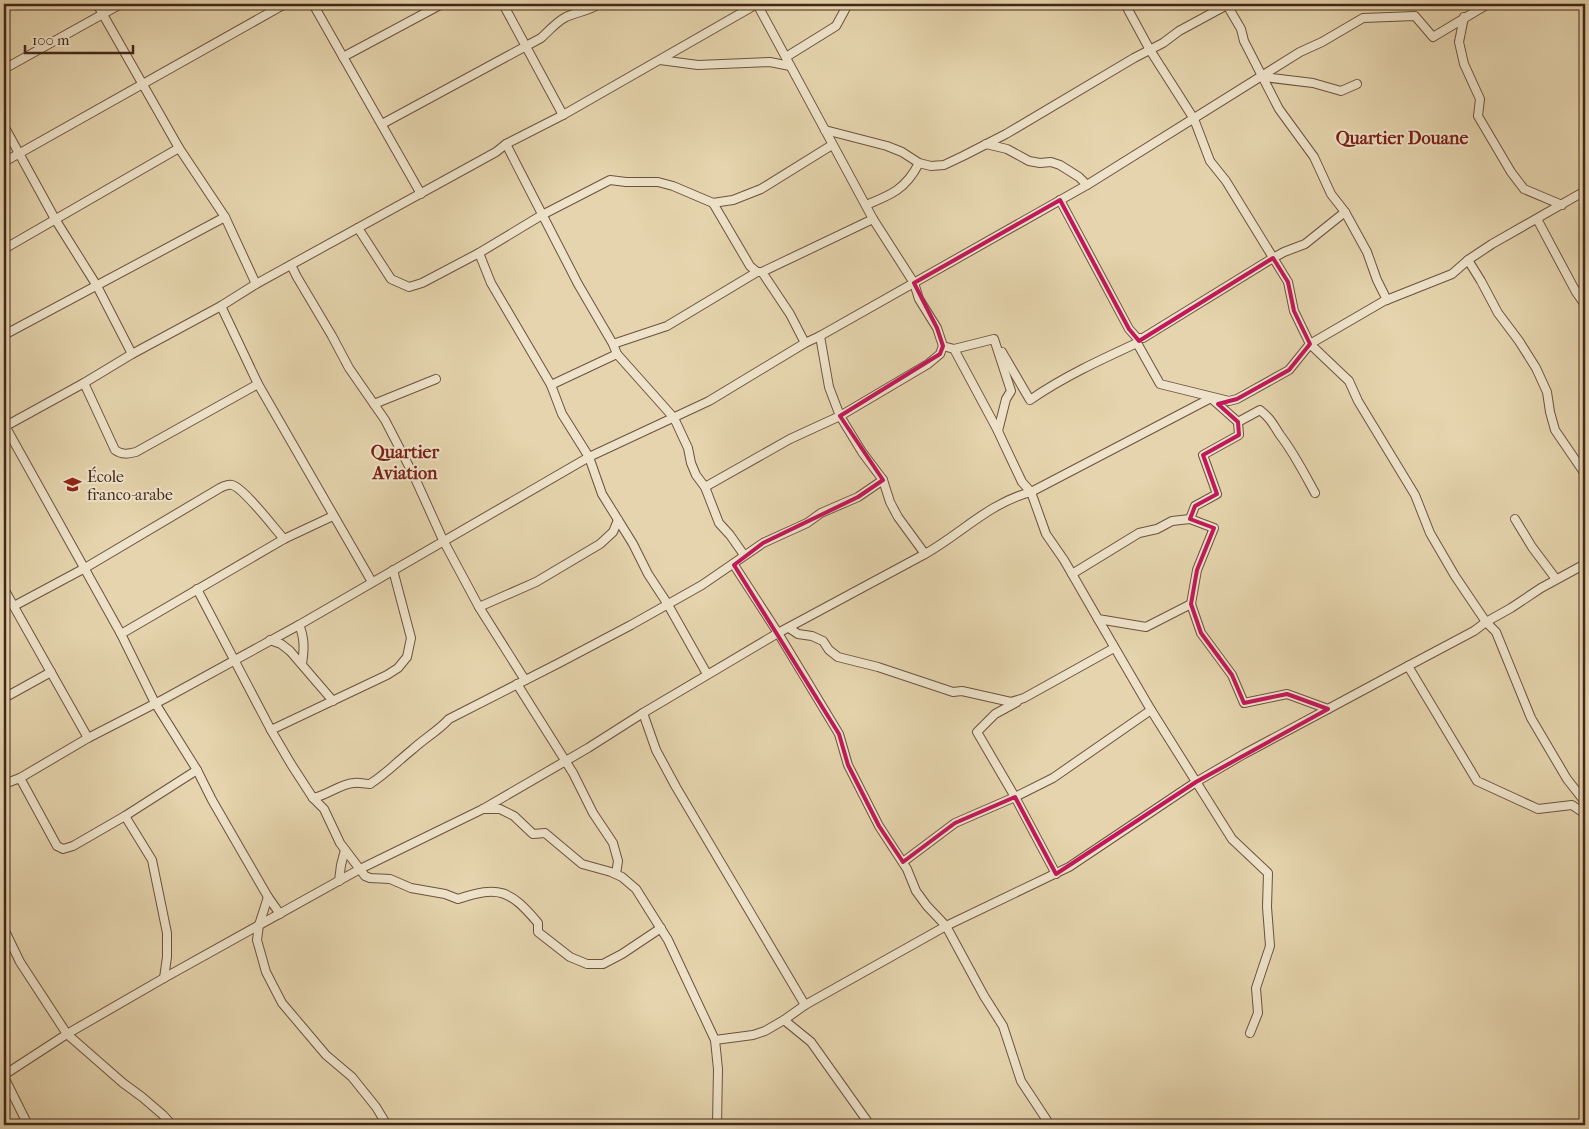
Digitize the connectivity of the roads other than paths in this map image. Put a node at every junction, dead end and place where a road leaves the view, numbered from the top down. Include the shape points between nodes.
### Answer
1 (97, 4) edge
2 (121, 4) edge
3 (285, 4) edge
4 (313, 4) edge
5 (442, 4) edge
6 (503, 4) edge
7 (599, 4) edge
8 (757, 4) edge
9 (848, 4) edge
10 (1125, 4) edge
11 (1488, 4) edge
12 (103, 14) junction
13 (1464, 17) junction
14 (526, 47) junction
15 (1150, 50) junction
16 (343, 56) junction
17 (786, 57) junction
18 (660, 60) junction
19 (790, 66) junction
20 (4, 69) edge
21 (1263, 77) junction
22 (143, 84) junction
23 (1357, 84) dead end
24 (563, 115) junction
25 (1194, 119) junction
26 (382, 124) junction
27 (4, 126) edge
28 (825, 130) junction
29 (506, 144) junction
30 (986, 144) junction
31 (832, 145) junction
32 (179, 148) junction
33 (19, 154) junction
34 (4, 162) edge
35 (919, 163) junction
36 (1087, 185) junction
37 (1585, 191) edge
38 (421, 194) junction
39 (1060, 200) junction
40 (713, 203) junction
41 (866, 205) junction
42 (1562, 205) junction
43 (1345, 212) junction
44 (542, 215) junction
45 (226, 217) junction
46 (873, 219) junction
47 (1537, 219) junction
48 (55, 220) junction
49 (358, 228) junction
50 (4, 249) edge
51 (479, 253) junction
52 (1273, 258) junction
53 (1468, 260) junction
54 (291, 265) junction
55 (760, 272) junction
56 (914, 283) junction
57 (256, 284) junction
58 (97, 286) junction
59 (1387, 300) junction
60 (1585, 305) edge
61 (221, 306) junction
62 (4, 335) edge
63 (820, 336) junction
64 (994, 339) junction
65 (613, 344) junction
66 (805, 344) junction
67 (1310, 344) junction
68 (943, 346) junction
69 (954, 349) junction
70 (132, 354) junction
71 (617, 354) junction
72 (436, 379) dead end
73 (84, 383) junction
74 (258, 384) junction
75 (551, 385) junction
76 (1211, 398) junction
77 (374, 404) junction
78 (840, 416) junction
79 (674, 418) junction
80 (1238, 422) junction
81 (4, 426) edge
82 (998, 431) junction
83 (588, 458) junction
84 (1585, 477) edge
85 (883, 480) junction
86 (705, 487) junction
87 (1030, 492) junction
88 (1315, 494) dead end
89 (333, 516) junction
90 (1190, 519) junction
91 (1516, 519) dead end
92 (618, 520) junction
93 (284, 540) junction
94 (443, 540) junction
95 (925, 554) junction
96 (744, 556) junction
97 (1585, 564) edge
98 (734, 565) junction
99 (85, 568) junction
100 (393, 570) junction
101 (1072, 574) junction
102 (1556, 579) junction
103 (372, 582) junction
104 (4, 589) edge
105 (198, 590) junction
106 (667, 603) junction
107 (1191, 604) junction
108 (14, 606) junction
109 (479, 607) junction
110 (1098, 619) junction
111 (1486, 622) junction
112 (299, 625) junction
113 (788, 628) junction
114 (778, 633) junction
115 (121, 634) junction
116 (270, 640) junction
117 (1114, 648) junction
118 (234, 660) junction
119 (302, 664) junction
120 (1408, 666) junction
121 (51, 672) junction
122 (707, 674) junction
123 (521, 682) junction
124 (4, 698) edge
125 (1024, 698) junction
126 (333, 701) junction
127 (155, 703) junction
128 (1328, 709) junction
129 (1151, 710) junction
130 (643, 712) junction
131 (271, 730) junction
132 (88, 738) junction
133 (564, 761) junction
134 (197, 770) junction
135 (20, 778) junction
136 (1196, 782) junction
137 (4, 784) edge
138 (1015, 797) junction
139 (313, 798) junction
140 (1585, 802) edge
141 (483, 809) junction
142 (1585, 814) edge
143 (125, 816) junction
144 (345, 850) junction
145 (903, 862) junction
146 (360, 869) junction
147 (616, 874) junction
148 (1056, 874) junction
149 (339, 881) junction
150 (268, 897) junction
151 (280, 914) junction
152 (259, 926) junction
153 (946, 926) junction
154 (661, 928) junction
155 (4, 930) edge
156 (164, 978) junction
157 (805, 1005) junction
158 (784, 1020) junction
159 (1250, 1033) dead end
160 (67, 1034) junction
161 (714, 1040) junction
162 (4, 1076) edge
163 (28, 1125) edge
164 (172, 1125) edge
165 (255, 1125) edge
166 (259, 1125) edge
167 (387, 1125) edge
168 (717, 1125) edge
169 (870, 1125) edge
170 (1050, 1125) edge

1 - 12 street
2 - 12 street
3 - 22 street
4 - 16 street
5 - 16 street
6 - 14 street
7 - 14 street via 559,21
8 - 17 street
8 - 18 street
9 - 17 street via 836,26
10 - 15 street
11 - 13 street
12 - 20 street
12 - 22 street
13 - 21 street via 1432,37 1414,16 1363,18 1300,52
13 - 42 street via 1459,42 1464,64 1480,99 1478,116 1524,190
14 - 24 street
14 - 26 street
15 - 21 street via 1226,5 1242,29 1244,41
15 - 25 street
15 - 30 street
16 - 26 street
17 - 19 street
18 - 19 street via 698,65 770,62
18 - 24 street
19 - 28 street
21 - 23 street via 1313,83 1341,91
21 - 25 street
21 - 43 street via 1279,109 1314,157 1331,194
22 - 32 street
22 - 33 street
24 - 29 street
25 - 36 street
25 - 52 street via 1210,161 1226,181
26 - 38 street
27 - 33 street
28 - 31 street
28 - 35 street via 887,146
29 - 38 street
29 - 44 street
30 - 35 street via 944,165
30 - 36 street via 1007,148 1029,161 1060,165
31 - 40 street via 753,193
31 - 41 street
32 - 45 street
32 - 48 street
33 - 34 street
33 - 48 street
35 - 41 street via 900,189
36 - 39 street
37 - 42 street
38 - 49 street
39 - 52 street via 1129,329 1137,338 1143,338
39 - 56 street
40 - 44 street via 658,182 610,180
40 - 55 street via 750,266
41 - 46 street
42 - 47 street
43 - 52 street via 1306,244
43 - 59 street via 1367,252
44 - 51 street
44 - 65 street
45 - 57 street
45 - 58 street
46 - 55 street
46 - 56 street
47 - 53 street
47 - 60 street
48 - 50 street
48 - 58 street
49 - 51 street via 391,279 409,287
49 - 54 street
51 - 75 street via 491,283
52 - 67 street via 1288,282 1294,311
53 - 59 street via 1452,274
53 - 84 street via 1498,313 1536,368 1547,392 1555,430
54 - 57 street
54 - 77 street via 349,368
55 - 65 street via 667,326
55 - 66 street via 790,314
56 - 63 street
56 - 68 street
57 - 61 street
58 - 62 street
58 - 70 street
59 - 67 street
61 - 70 street
61 - 74 street
63 - 66 street
63 - 78 street via 829,387
64 - 69 street
64 - 76 street via 1030,400 1088,365 1137,343 1160,384
64 - 82 street via 1010,391
65 - 71 street
66 - 79 street
67 - 76 street via 1289,370 1238,399
67 - 111 street via 1349,380 1358,401 1415,495 1435,542
68 - 69 street
68 - 78 street via 940,354 928,364
69 - 82 street
70 - 73 street
71 - 75 street
71 - 79 street
72 - 77 street
73 - 74 street via 115,450 121,454 136,452
73 - 81 street
74 - 89 street
75 - 83 street via 562,414
76 - 80 street
76 - 87 street
77 - 94 street via 408,462
78 - 85 street
78 - 86 street via 790,439
79 - 83 street
79 - 86 street via 691,463
80 - 88 street via 1260,410 1270,418
80 - 90 street via 1239,435 1203,455 1217,494 1195,506
81 - 99 street
82 - 87 street
83 - 92 street via 602,494
83 - 94 street
85 - 95 street via 898,517
85 - 96 street via 858,497 763,543
86 - 96 street via 719,523
87 - 95 street via 1013,496 990,509
87 - 101 street via 1046,534
89 - 93 street
89 - 103 street
90 - 101 street via 1172,521 1139,533
90 - 107 street via 1214,528 1197,570
91 - 102 street
92 - 106 street
92 - 109 street via 613,532 600,544 536,582
93 - 99 street via 244,494 233,485 227,485
93 - 105 street
94 - 100 street
94 - 109 street
95 - 113 street
96 - 98 street
97 - 102 street
98 - 106 street
98 - 114 street
99 - 108 street
99 - 115 street
100 - 103 street
100 - 126 street via 411,638 407,657 387,675
101 - 110 street
102 - 111 street
103 - 112 street
104 - 108 street
105 - 115 street
105 - 118 street
106 - 122 street
106 - 123 street
107 - 110 street via 1146,627
107 - 128 street via 1201,633 1232,675 1244,703 1287,694
108 - 121 street
109 - 123 street
110 - 117 street
111 - 120 street
111 - 140 street via 1500,640 1531,718 1567,779
112 - 116 street
112 - 119 street via 303,633
113 - 114 street
113 - 125 street via 823,641 838,657 953,692 962,691 1011,702
114 - 122 street
114 - 145 street via 839,734 848,765 870,809
115 - 127 street
116 - 118 street
116 - 119 street via 281,644
117 - 125 street
117 - 129 street
118 - 127 street
118 - 131 street
119 - 126 street
120 - 128 street
120 - 142 street via 1477,781 1538,810 1572,805
121 - 124 street
121 - 132 street
122 - 130 street
123 - 133 street
123 - 139 street via 449,718 440,729 370,784 354,782
125 - 138 street via 996,714 977,732
126 - 131 street
127 - 132 street
127 - 134 street
128 - 136 street
129 - 136 street
129 - 138 street via 1053,778
130 - 133 street
130 - 157 street via 656,750 676,787
131 - 139 street
132 - 135 street
133 - 141 street
133 - 147 street via 613,843 618,861
134 - 143 street
134 - 150 street
135 - 137 street
135 - 143 street via 57,846 62,849
136 - 148 street
136 - 159 street via 1232,839 1268,873 1270,946 1256,988 1258,1013
138 - 145 street via 955,823
138 - 148 street
139 - 144 street via 324,810
141 - 146 street
141 - 147 street via 500,809 514,816 533,834 545,833 582,864
143 - 156 street via 152,860 167,933
144 - 146 street
144 - 149 street
145 - 153 street via 916,891
146 - 149 street
146 - 154 street via 370,878 390,880 458,899 479,892 504,893 526,909 538,923 538,932 570,957 587,964 603,964
147 - 154 street via 636,888
148 - 153 street
149 - 151 street
150 - 151 street
150 - 152 street
151 - 152 street
152 - 156 street
152 - 167 street via 257,940 266,972 282,1003 326,1055 352,1077
153 - 157 street
153 - 170 street via 1003,1026 1021,1081
154 - 161 street
155 - 160 street via 20,962
156 - 160 street
157 - 158 street
158 - 161 street via 753,1035
158 - 169 street via 811,1042
160 - 162 street
160 - 164 street
161 - 168 street via 718,1069
162 - 163 street
165 - 166 street

